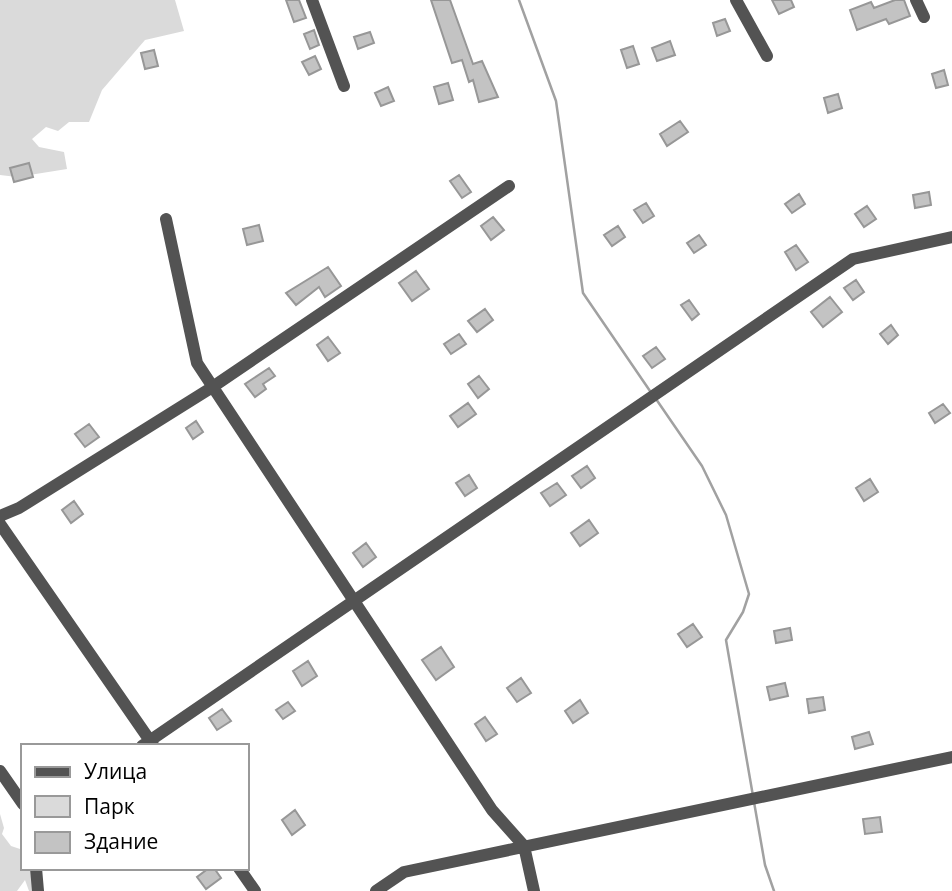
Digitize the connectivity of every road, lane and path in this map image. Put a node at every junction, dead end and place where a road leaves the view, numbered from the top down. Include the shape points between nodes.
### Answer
1 (312, 0) edge
2 (736, 0) edge
3 (916, 0) edge
4 (924, 17) dead end
5 (767, 57) dead end
6 (344, 86) dead end
7 (509, 186) dead end
8 (166, 219) dead end
9 (952, 237) edge
10 (211, 388) junction
11 (0, 516) edge
12 (0, 524) edge
13 (355, 598) junction
14 (148, 744) edge
15 (952, 757) edge
16 (0, 771) edge
17 (21, 801) edge
18 (524, 846) junction
19 (36, 870) edge
20 (240, 870) edge
21 (38, 891) edge
22 (255, 891) edge
23 (376, 891) edge
24 (534, 891) edge

1 - 6 street
2 - 5 street
3 - 4 street
7 - 10 street
8 - 10 street via 197,363
9 - 13 street via 853,259
10 - 11 street
10 - 13 street
12 - 14 street
13 - 14 street
13 - 18 street via 492,810
15 - 18 street
16 - 17 street
18 - 23 street via 404,872
18 - 24 street
19 - 21 street
20 - 22 street

